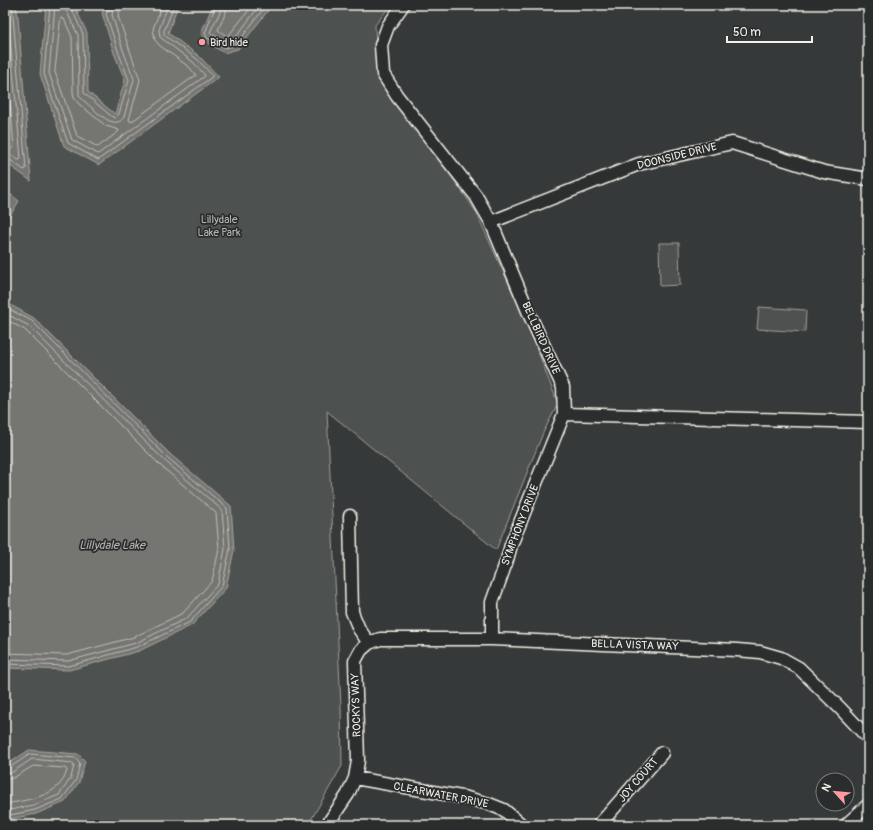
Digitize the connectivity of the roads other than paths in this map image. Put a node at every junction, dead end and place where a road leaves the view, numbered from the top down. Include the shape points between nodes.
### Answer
1 (403, 5) edge
2 (868, 179) edge
3 (491, 222) junction
4 (564, 414) junction
5 (868, 422) edge
6 (350, 516) dead end
7 (492, 639) junction
8 (369, 643) junction
9 (868, 738) edge
10 (662, 753) dead end
11 (355, 778) junction
12 (868, 805) edge
13 (327, 825) edge
14 (522, 825) edge
15 (599, 825) edge
16 (846, 825) edge

1 - 3 street, BELLBIRD DRIVE via 388,26 381,45 384,74 397,96 476,196
2 - 3 street, DOONSIDE DRIVE via 824,172 732,143 639,164
3 - 4 street, BELLBIRD DRIVE via 563,387
4 - 5 street
4 - 7 street, SYMPHONY DRIVE via 510,545 492,602
6 - 8 street via 352,612 359,629
7 - 8 street, BELLA VISTA WAY via 380,639
7 - 9 street, BELLA VISTA WAY via 760,652 781,658 799,668
8 - 11 street, ROCKYS WAY via 361,650 355,661 358,761
10 - 15 street, JOY COURT
11 - 13 street, ROCKYS WAY via 348,794
11 - 14 street, CLEARWATER DRIVE via 489,804 504,810
12 - 16 street

